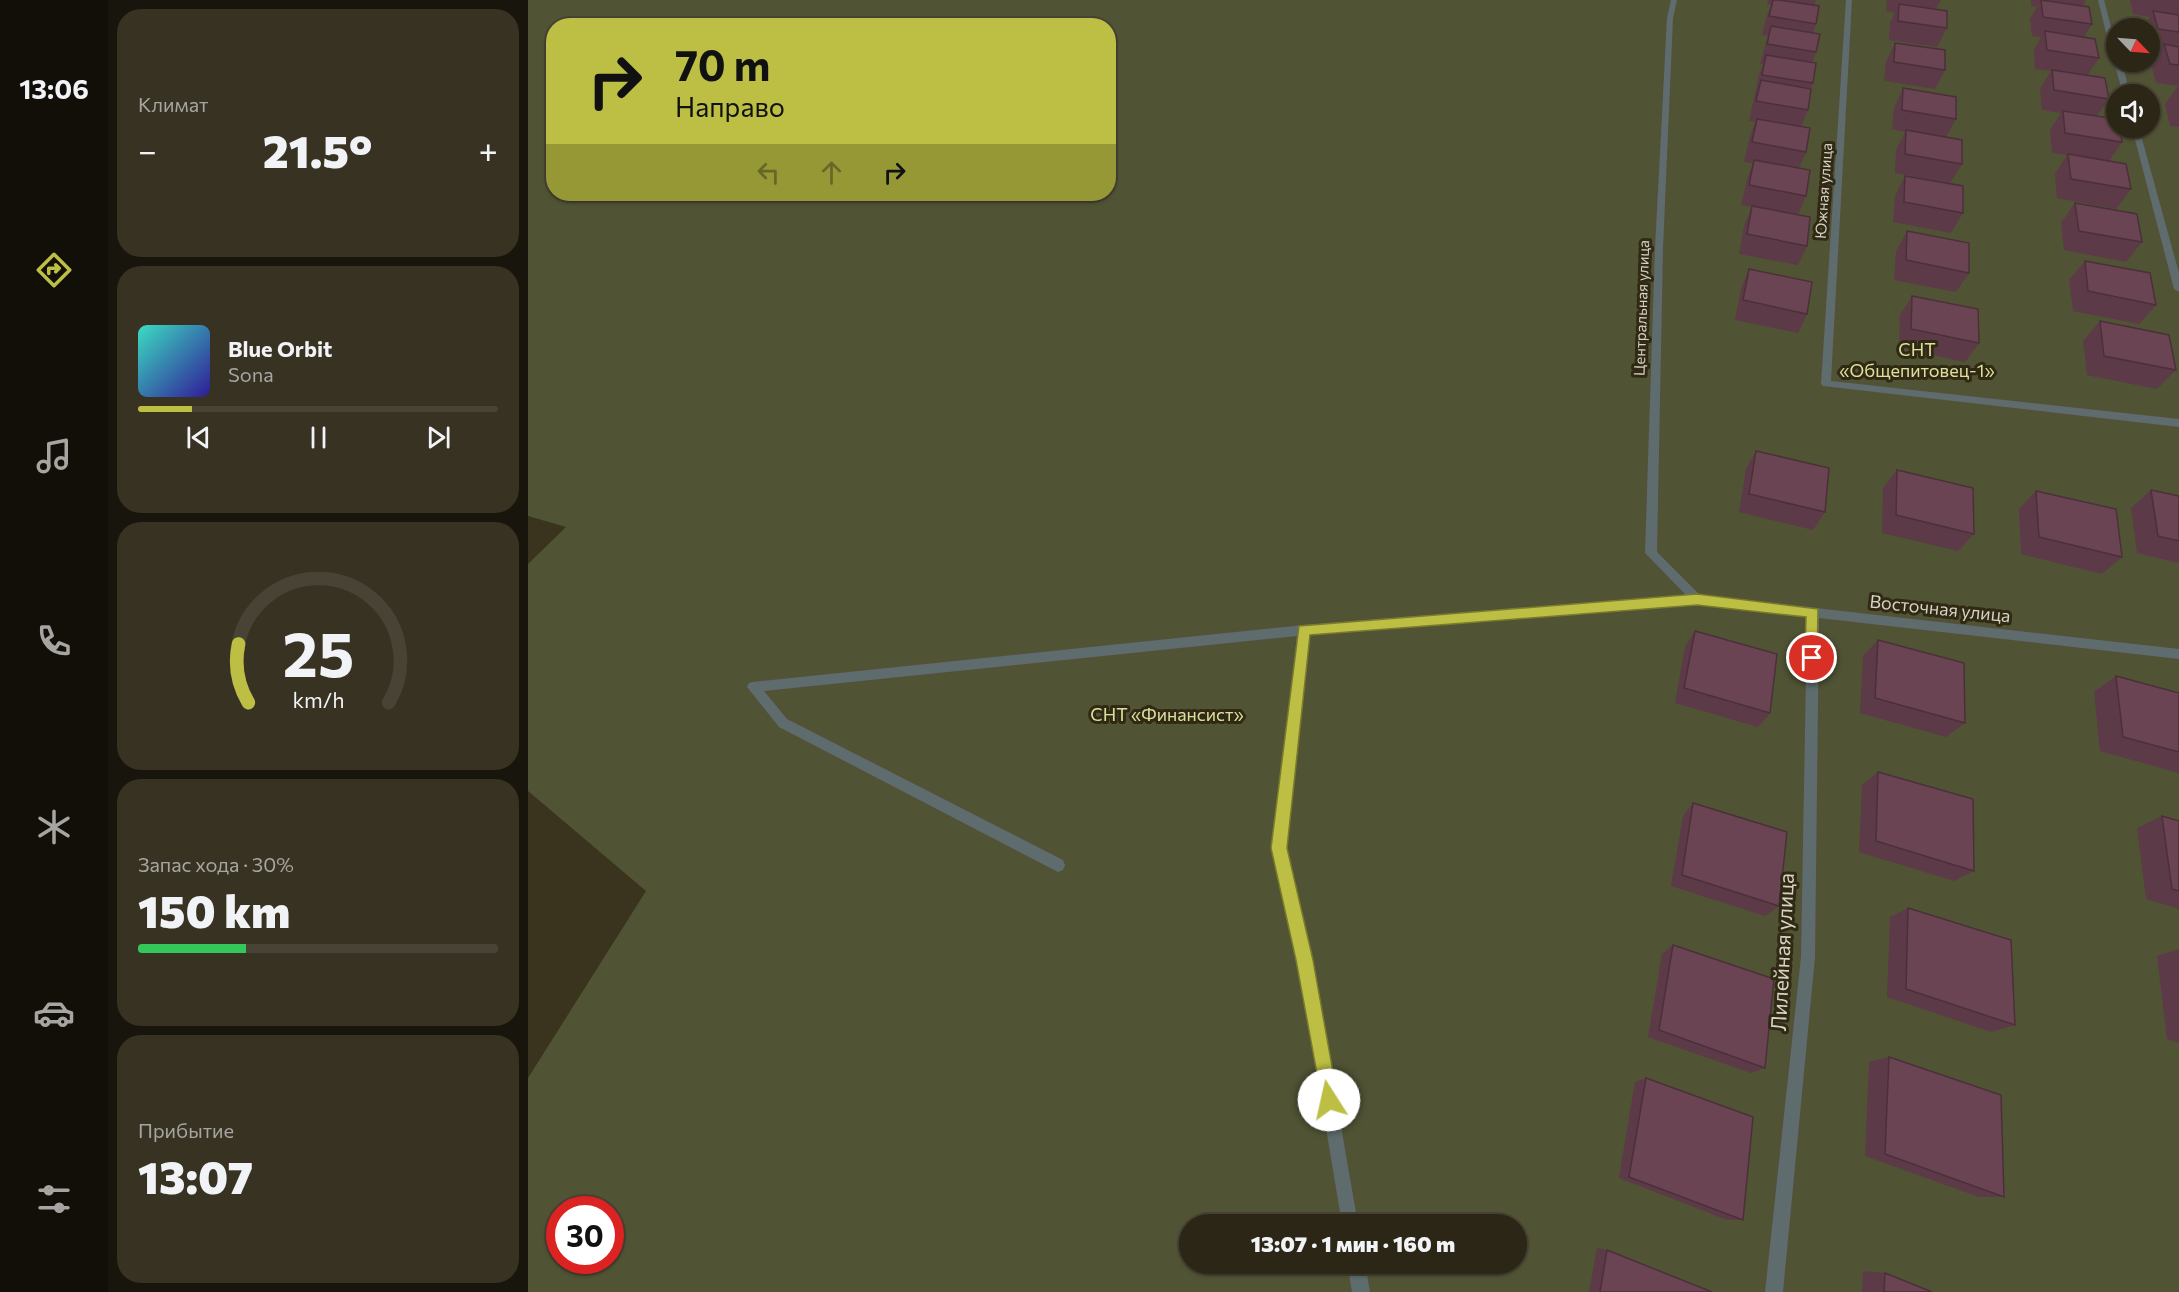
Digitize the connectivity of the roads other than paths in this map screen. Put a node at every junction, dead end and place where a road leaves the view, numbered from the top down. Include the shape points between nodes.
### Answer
1 (1674, 0) edge
2 (1849, 0) edge
3 (2101, 0) edge
4 (2106, 18) edge
5 (2138, 138) edge
6 (2179, 289) edge
7 (2179, 423) edge
8 (1697, 599) junction
9 (1813, 612) junction
10 (1304, 630) junction
11 (2179, 654) edge
12 (1058, 865) dead end
13 (1348, 1214) edge
14 (1358, 1274) edge
15 (1361, 1292) edge
16 (1774, 1292) edge

1 - 8 street, Центральная улица via 1659,248 1651,554
2 - 7 street, Южная улица via 1826,384
3 - 4 street
5 - 6 street
8 - 9 street, Восточная улица
8 - 10 street, Восточная улица
9 - 11 street, Восточная улица
9 - 16 street, Лилейная улица via 1808,957
10 - 12 street, Восточная улица via 753,687 783,723
10 - 13 street via 1279,848 1305,960
14 - 15 street

